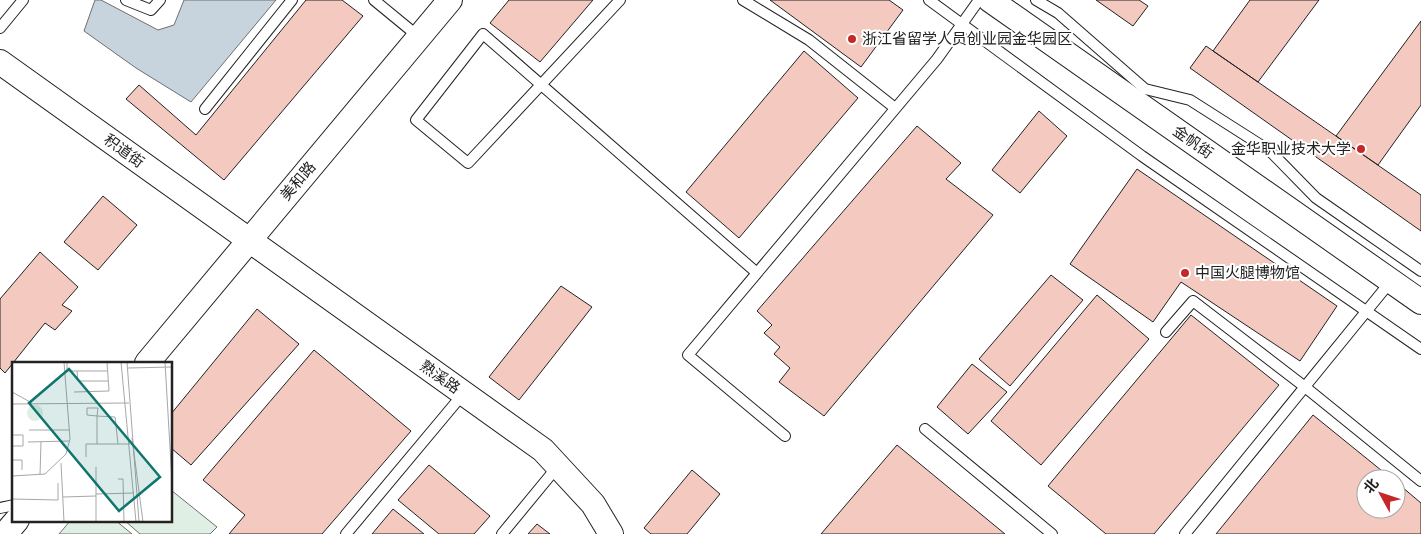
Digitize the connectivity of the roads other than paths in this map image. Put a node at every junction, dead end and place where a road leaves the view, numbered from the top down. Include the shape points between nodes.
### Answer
1 (23, 0) edge
2 (126, 0) edge
3 (160, 0) edge
4 (292, 0) edge
5 (374, 0) edge
6 (450, 0) edge
7 (620, 0) edge
8 (743, 0) edge
9 (929, 0) edge
10 (979, 0) edge
11 (990, 0) edge
12 (1036, 0) edge
13 (962, 24) junction
14 (0, 28) edge
15 (419, 37) junction
16 (0, 62) edge
17 (540, 84) junction
18 (895, 108) junction
19 (205, 109) dead end
20 (249, 241) junction
21 (1421, 271) edge
22 (757, 273) junction
23 (1391, 281) junction
24 (1421, 302) edge
25 (1366, 311) junction
26 (1166, 332) dead end
27 (1421, 349) edge
28 (148, 362) edge
29 (1304, 387) junction
30 (463, 394) junction
31 (925, 429) dead end
32 (785, 436) dead end
33 (558, 466) junction
34 (1421, 481) edge
35 (14, 522) edge
36 (5, 534) edge
37 (346, 534) edge
38 (502, 534) edge
39 (612, 534) edge
40 (1052, 534) edge
41 (1185, 534) edge

1 - 14 lane
2 - 3 lane via 151,10
4 - 19 lane
5 - 15 lane
6 - 15 street, 美和路
7 - 17 lane
8 - 18 lane via 809,40
9 - 13 lane
10 - 13 lane
11 - 23 street, 金帆街
12 - 21 lane via 1058,13 1145,89 1190,100 1270,151 1316,198
13 - 18 lane via 937,60
13 - 25 lane via 1142,156
15 - 20 street, 美和路
16 - 20 street, 积道街
17 - 17 lane via 483,34 416,120 468,163
17 - 22 lane
18 - 22 lane
20 - 28 street, 美和路
20 - 30 street, 熟溪路
22 - 32 lane via 688,354
23 - 24 street, 金帆街
23 - 25 lane
25 - 27 lane
25 - 29 lane
26 - 29 lane via 1194,301
29 - 34 lane
29 - 41 lane
30 - 33 street, 熟溪路 via 543,450
30 - 37 lane
31 - 40 lane
33 - 38 lane
33 - 39 street, 熟溪路 via 593,504
35 - 36 street

